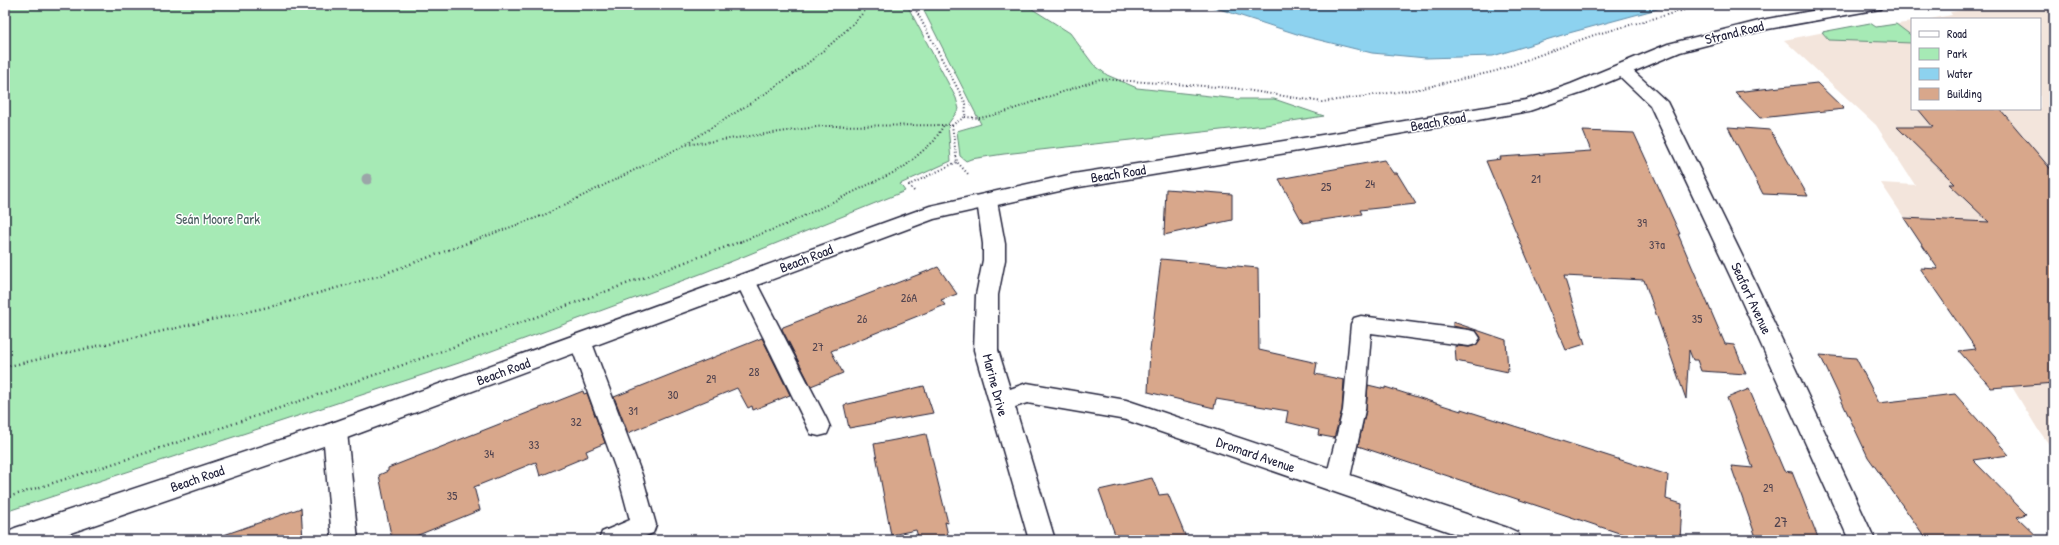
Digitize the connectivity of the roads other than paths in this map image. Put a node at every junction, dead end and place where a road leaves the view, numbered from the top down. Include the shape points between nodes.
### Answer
1 (1874, 5) edge
2 (1622, 70) junction
3 (987, 202) junction
4 (746, 282) junction
5 (1469, 338) dead end
6 (581, 342) junction
7 (1000, 402) junction
8 (819, 426) dead end
9 (335, 432) junction
10 (1337, 482) junction
11 (643, 533) edge
12 (14, 540) edge
13 (345, 540) edge
14 (611, 540) edge
15 (1042, 540) edge
16 (1508, 540) edge
17 (1862, 540) edge

1 - 2 main road, Strand Road via 1735,32 1674,48
2 - 3 main road, Beach Road via 1529,104 1033,188
2 - 17 main road, Seafort Avenue via 1658,102
3 - 4 main road, Beach Road via 923,215
3 - 7 main road, Marine Drive via 994,260 987,295 986,350
4 - 6 main road, Beach Road
4 - 8 lane
5 - 10 lane via 1361,324 1354,410
6 - 9 main road, Beach Road
6 - 11 lane via 630,476
7 - 10 main road, Dromard Avenue via 1027,394 1126,410
7 - 15 main road, Marine Drive
9 - 12 main road, Beach Road
9 - 13 main road
10 - 16 main road, Dromard Avenue
11 - 14 lane

